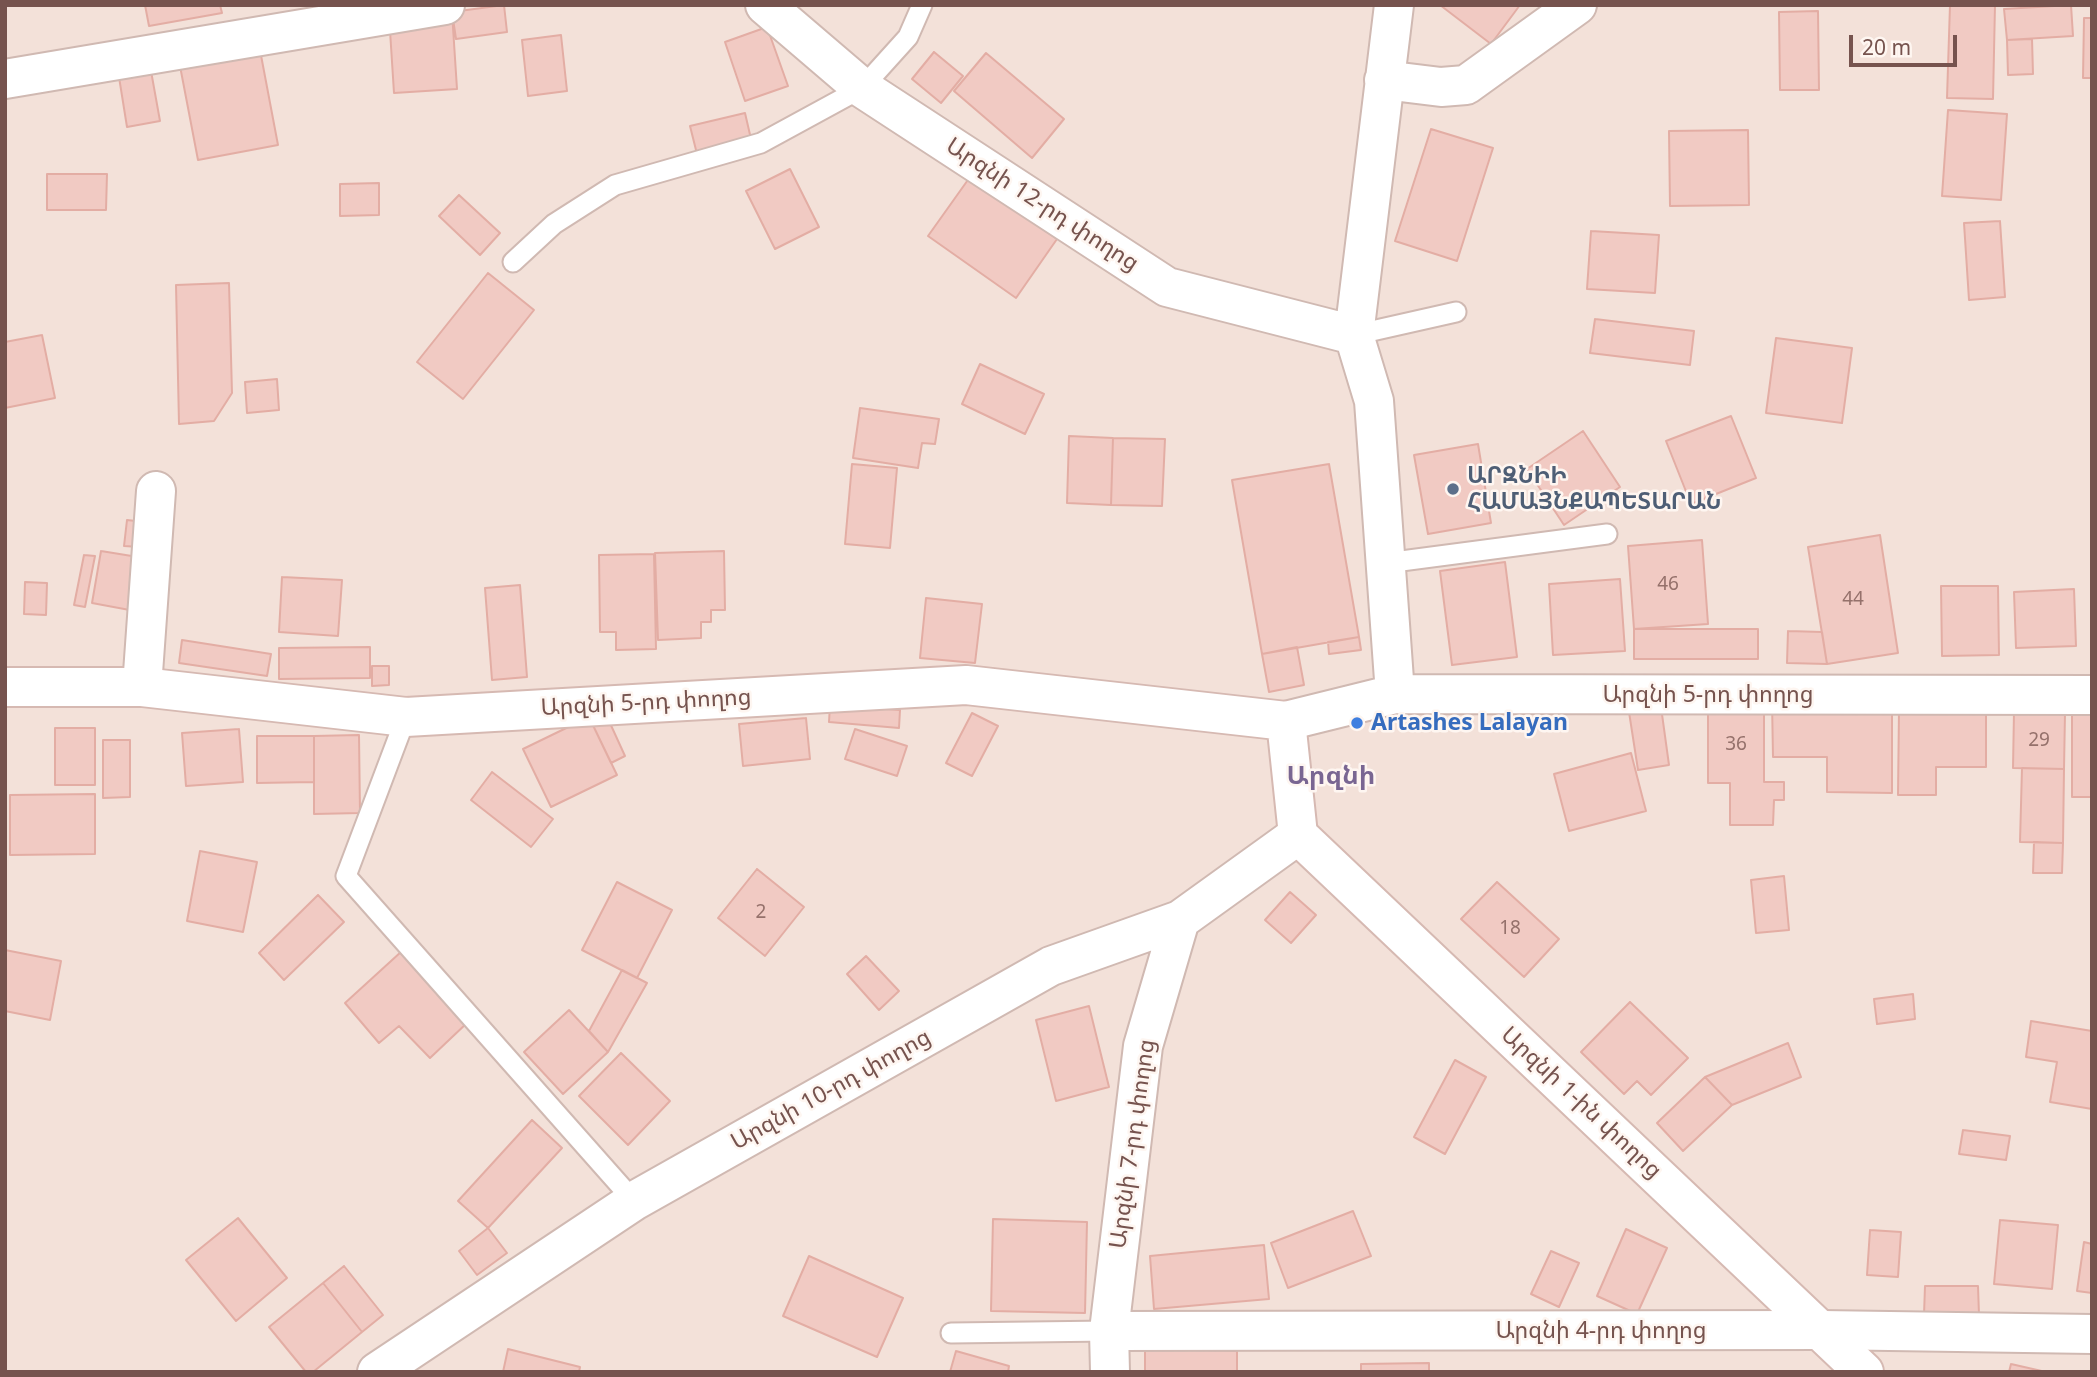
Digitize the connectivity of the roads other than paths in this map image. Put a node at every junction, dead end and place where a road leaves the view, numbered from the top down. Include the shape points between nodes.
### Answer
1 (444, 5) edge
2 (765, 5) edge
3 (922, 5) edge
4 (1394, 5) edge
5 (1577, 5) edge
6 (5, 79) edge
7 (1384, 80) junction
8 (862, 88) junction
9 (513, 262) dead end
10 (1456, 312) dead end
11 (1354, 335) junction
12 (156, 491) dead end
13 (1607, 534) dead end
14 (1385, 564) junction
15 (5, 687) edge
16 (142, 687) junction
17 (1395, 694) junction
18 (2092, 695) edge
19 (406, 717) junction
20 (1286, 721) junction
21 (1298, 835) junction
22 (1181, 920) junction
23 (634, 1201) junction
24 (1822, 1330) junction
25 (1109, 1331) junction
26 (951, 1333) dead end
27 (2092, 1334) edge
28 (377, 1372) edge
29 (1110, 1372) edge
30 (1864, 1372) edge

1 - 6 street
2 - 8 street, Արզնի 12-րդ փողոց
3 - 8 lane via 908,37
4 - 7 street
5 - 7 street via 1466,85 1441,87
7 - 11 street
8 - 9 lane via 761,143 615,185 554,224
8 - 11 street, Արզնի 12-րդ փողոց via 1167,287
10 - 11 lane
11 - 14 street via 1374,401
12 - 16 street
13 - 14 lane
14 - 17 street
15 - 16 street, Արզնի 5-րդ փողոց
16 - 19 street, Արզնի 5-րդ փողոց
17 - 18 street, Արզնի 5-րդ փողոց
17 - 20 street, Արզնի 5-րդ փողոց
19 - 20 street, Արզնի 5-րդ փողոց via 966,685
19 - 23 lane via 346,876
20 - 21 street
21 - 22 street, Արզնի 10-րդ փողոց
21 - 24 street, Արզնի 1-ին փողոց
22 - 23 street, Արզնի 10-րդ փողոց via 1051,966
22 - 25 street, Արզնի 7-րդ փողոց via 1143,1046
23 - 28 street, Արզնի 10-րդ փողոց
24 - 25 street, Արզնի 4-րդ փողոց
24 - 27 street, Արզնի 4-րդ փողոց
24 - 30 street, Արզնի 1-ին փողոց
25 - 26 lane
25 - 29 street, Արզնի 7-րդ փողոց

